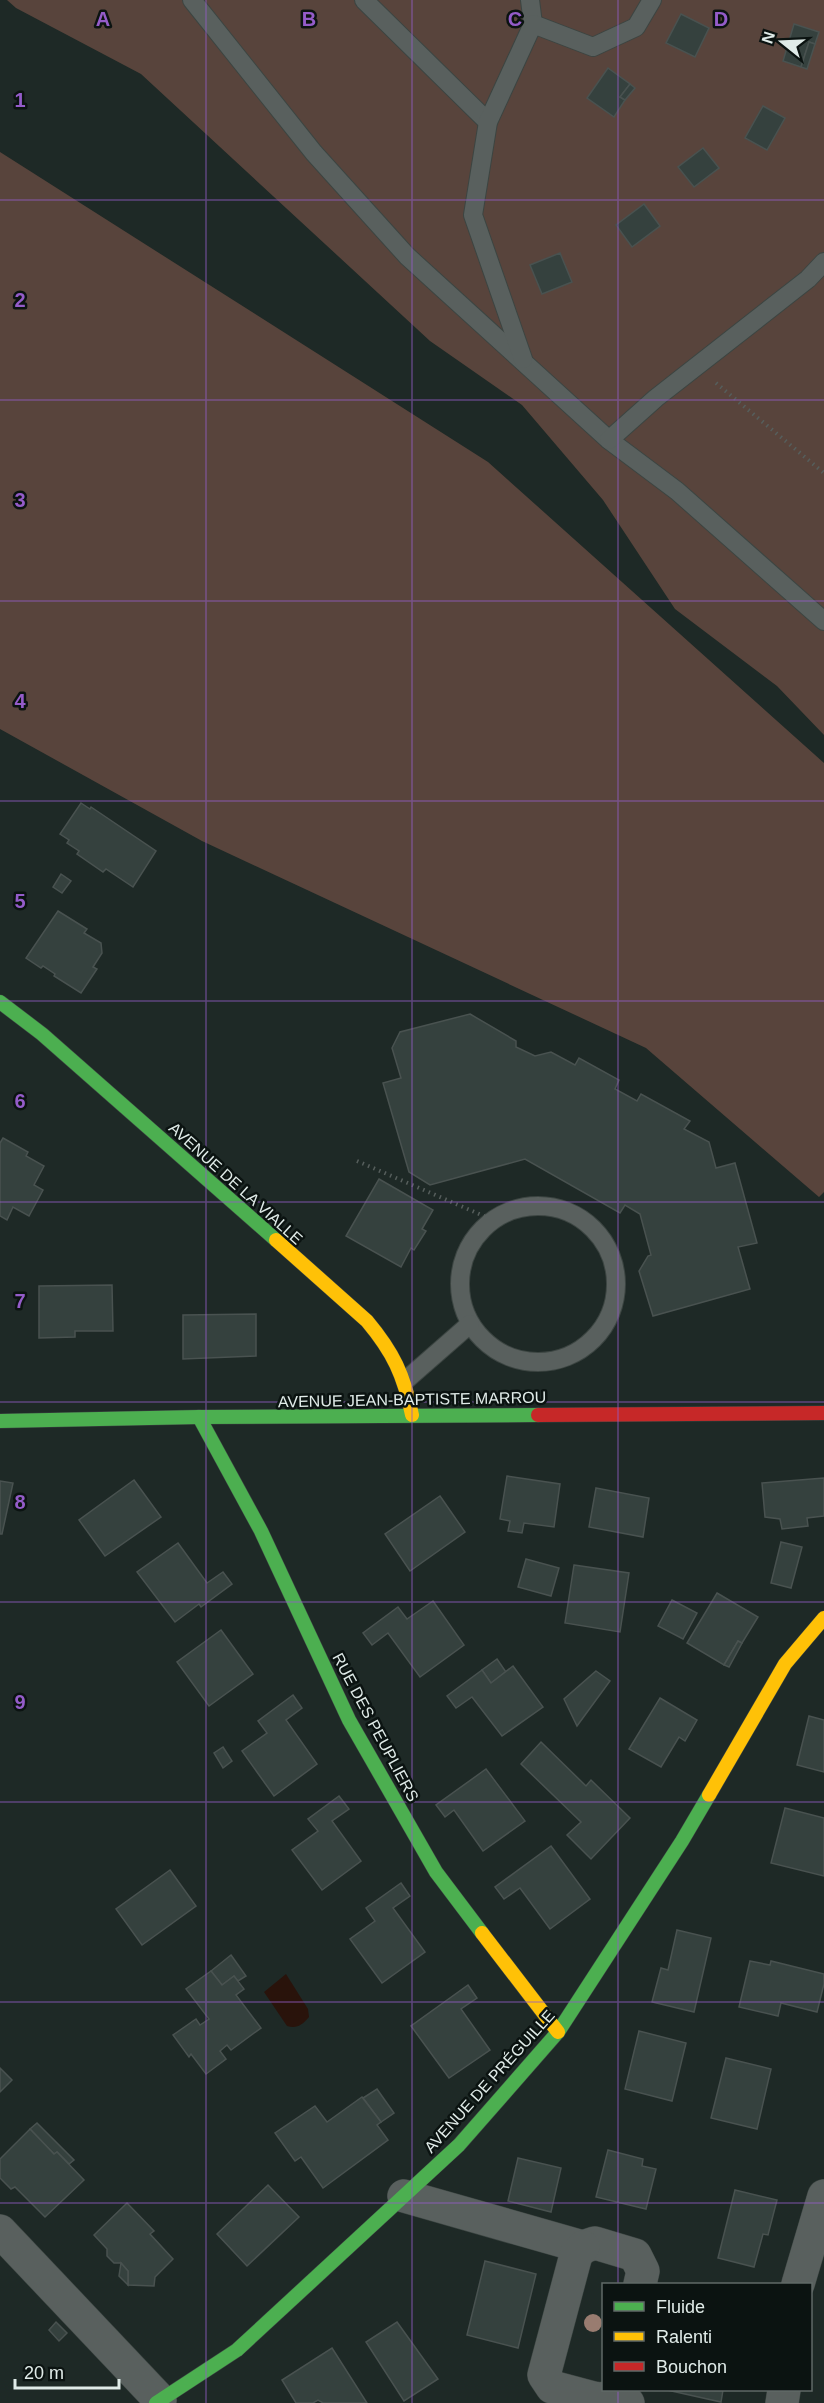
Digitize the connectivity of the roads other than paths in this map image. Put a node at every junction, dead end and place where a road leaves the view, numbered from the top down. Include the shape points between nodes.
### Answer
1 (192, 0) edge
2 (364, 0) edge
3 (530, 0) edge
4 (652, 0) edge
5 (533, 24) junction
6 (488, 122) junction
7 (824, 262) edge
8 (524, 361) junction
9 (609, 440) junction
10 (824, 621) edge
11 (0, 1002) edge
12 (470, 1324) junction
13 (406, 1380) junction
14 (824, 1413) edge
15 (412, 1415) junction
16 (199, 1417) junction
17 (0, 1421) edge
18 (824, 1618) edge
19 (558, 2032) junction
20 (404, 2196) junction
21 (824, 2196) edge
22 (0, 2231) edge
23 (583, 2247) junction
24 (640, 2283) edge
25 (798, 2283) edge
26 (618, 2397) edge
27 (159, 2402) edge

1 - 8 lane via 314,153 407,256
2 - 6 lane
3 - 5 lane
4 - 5 lane via 636,27 593,47
5 - 6 lane
6 - 8 lane via 473,215
7 - 9 lane
8 - 9 lane
9 - 10 lane via 677,491
11 - 13 street, AVENUE DE LA VIALLE via 42,1034 367,1321 392,1350
12 - 12 lane via 460,1297 461,1266 474,1238 493,1220 514,1209 535,1205 576,1215 599,1235 610,1253 616,1276 613,1304 601,1329 585,1346 566,1357 544,1362 518,1359 496,1350
12 - 13 lane
13 - 15 street, AVENUE DE LA VIALLE
14 - 15 street, AVENUE JEAN-BAPTISTE MARROU
15 - 16 street, AVENUE JEAN-BAPTISTE MARROU
16 - 17 street, AVENUE JEAN-BAPTISTE MARROU
16 - 19 street, RUE DES PEUPLIERS via 261,1531 349,1720 436,1872
18 - 19 street, AVENUE DE PRÉGUILLE via 785,1665 682,1841
19 - 20 street, AVENUE DE PRÉGUILLE via 459,2145
20 - 23 street
20 - 27 street, AVENUE DE PRÉGUILLE via 237,2350
21 - 25 street
22 - 27 street
23 - 24 street via 595,2243 635,2255 642,2271
23 - 26 street via 576,2255 544,2375 552,2387 597,2399

